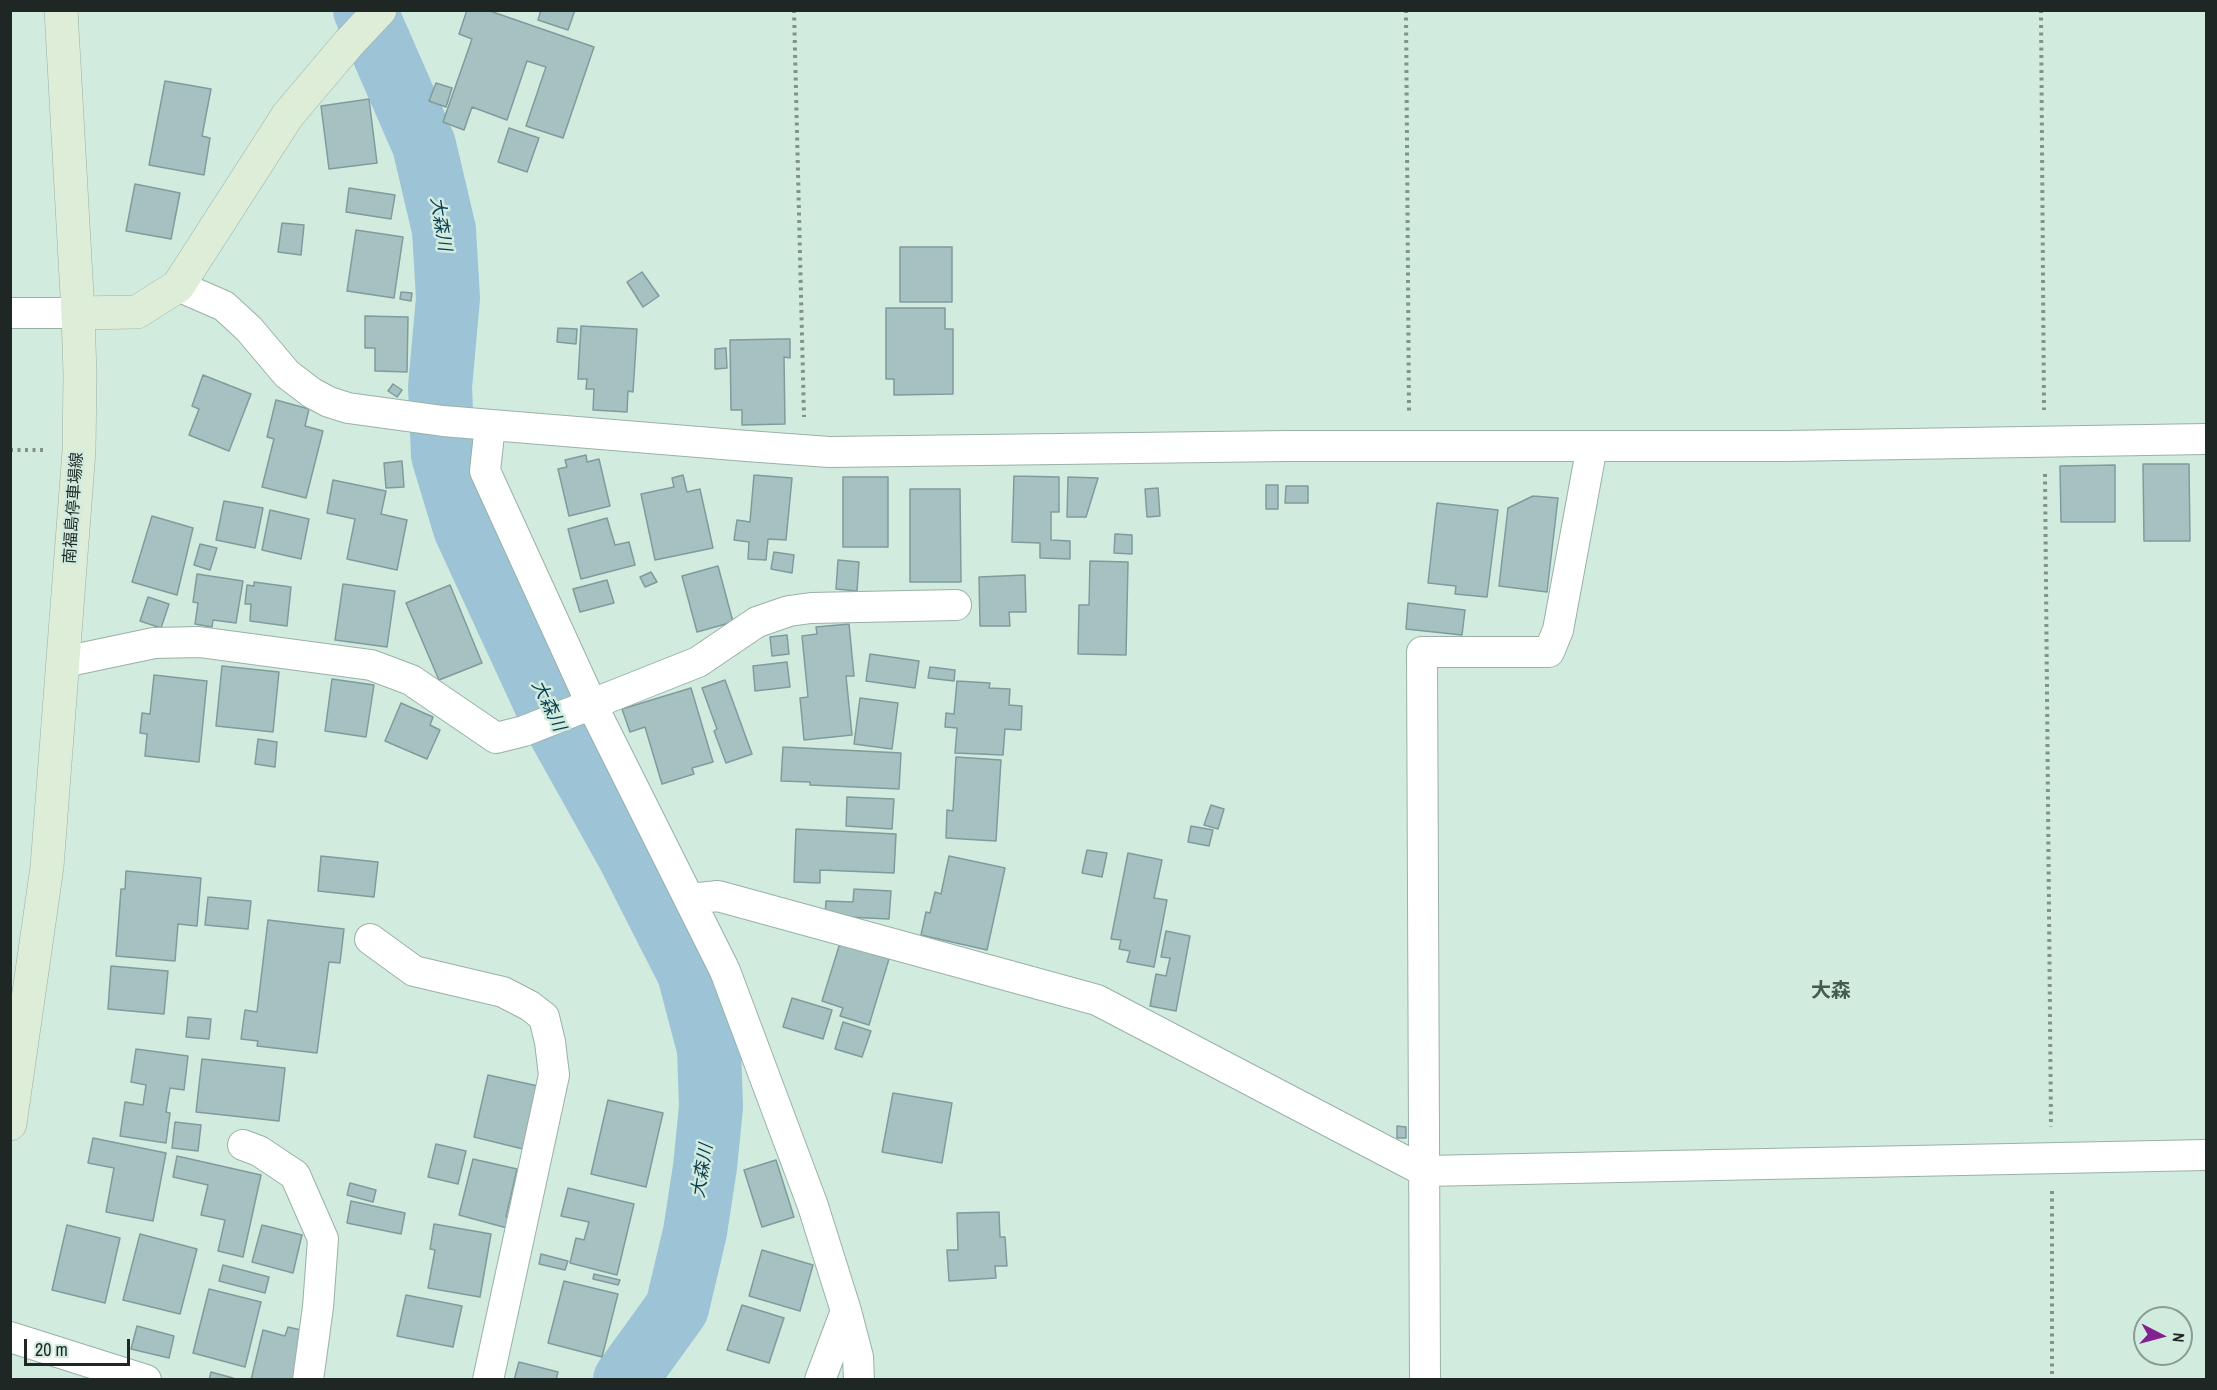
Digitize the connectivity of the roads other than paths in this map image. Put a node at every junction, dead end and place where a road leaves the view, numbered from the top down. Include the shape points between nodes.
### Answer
1 (61, 10) edge
2 (380, 10) edge
3 (177, 286) junction
4 (10, 313) edge
5 (78, 313) junction
6 (477, 424) junction
7 (2206, 439) edge
8 (1592, 446) junction
9 (956, 606) dead end
10 (64, 662) junction
11 (591, 703) junction
12 (689, 899) junction
13 (370, 939) dead end
14 (19, 1002) edge
15 (10, 1124) edge
16 (243, 1145) dead end
17 (2206, 1155) edge
18 (1424, 1171) junction
19 (846, 1311) junction
20 (10, 1337) edge
21 (146, 1380) edge
22 (308, 1380) edge
23 (488, 1380) edge
24 (820, 1380) edge
25 (859, 1380) edge
26 (1425, 1380) edge

1 - 5 main road, 南福島停車場線
2 - 3 main road via 288,115
3 - 5 main road via 137,312
3 - 6 street via 224,306 287,374 329,402 411,418
4 - 5 street
5 - 10 main road, 南福島停車場線 via 79,451
6 - 8 street via 829,452
6 - 11 street via 485,471
7 - 8 street
8 - 18 street via 1558,630 1549,652 1422,652
9 - 11 street via 789,611 757,622 698,662
10 - 11 street via 154,643 199,642 371,665 411,680 496,738 524,731
10 - 14 main road, 南福島停車場線 via 47,867
11 - 12 street
12 - 18 street via 718,896 1097,1000
12 - 19 street via 725,971 813,1206
13 - 23 street via 414,971 503,992 544,1017 554,1075
14 - 15 main road, 南福島停車場線
16 - 22 street via 294,1175 323,1239
17 - 18 street
18 - 26 street
19 - 24 street
19 - 25 street via 858,1357
20 - 21 street

